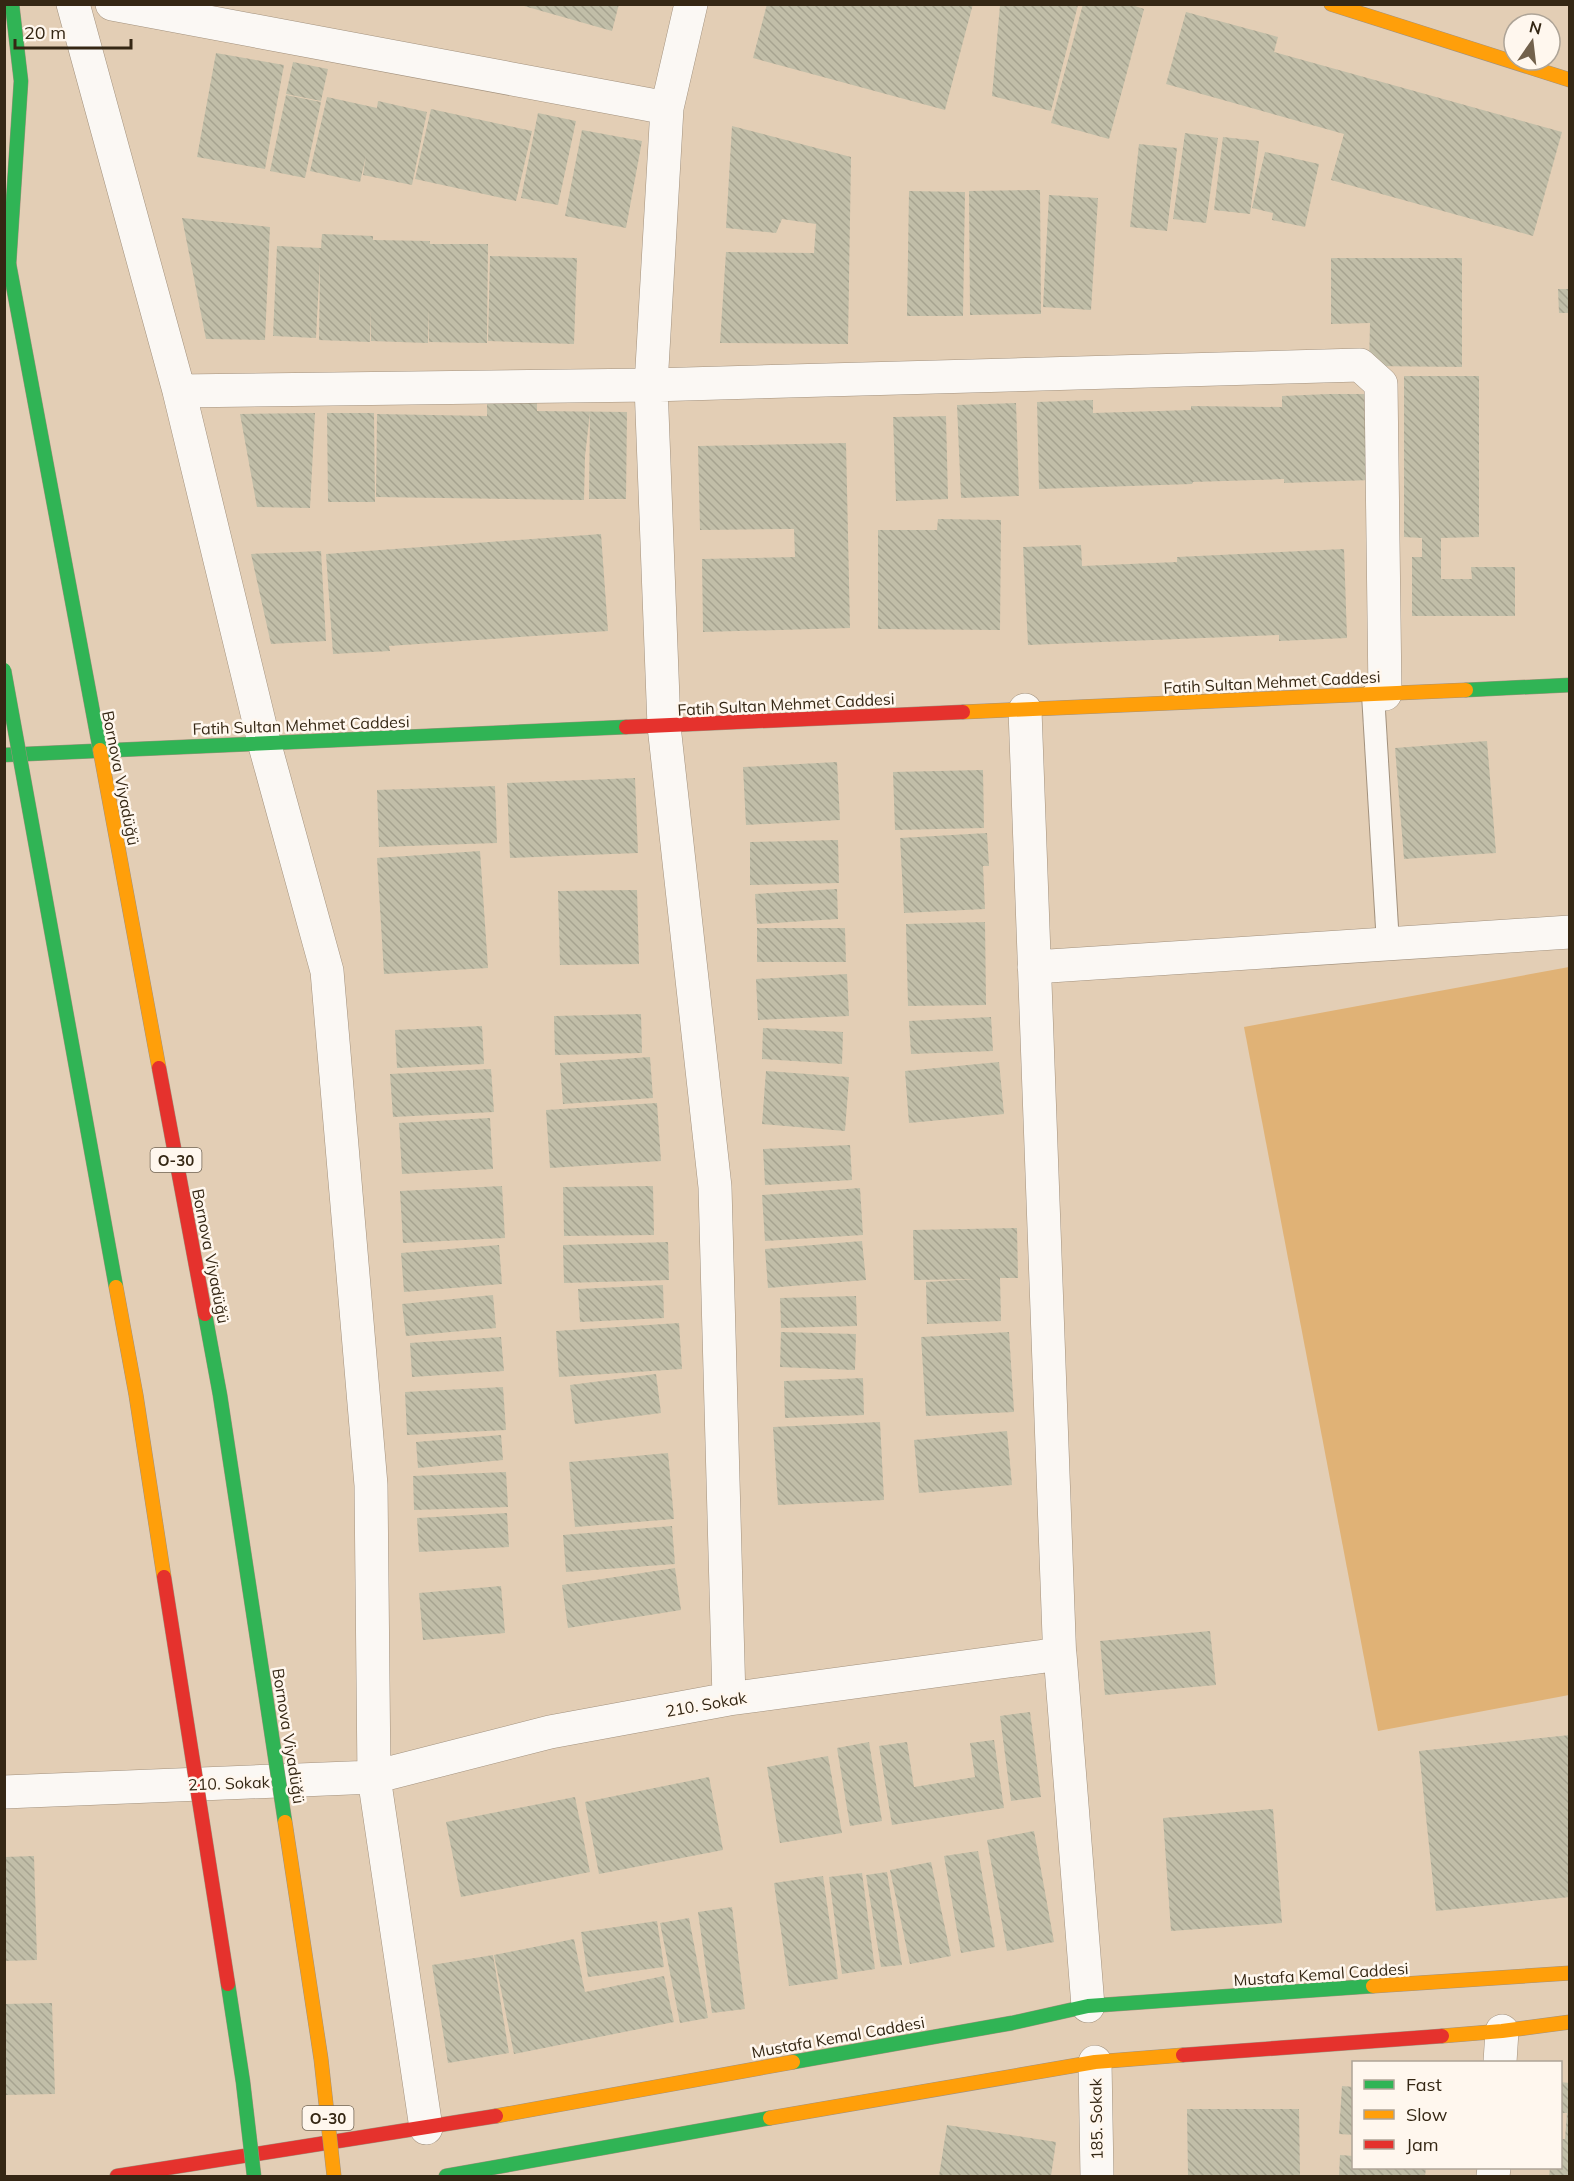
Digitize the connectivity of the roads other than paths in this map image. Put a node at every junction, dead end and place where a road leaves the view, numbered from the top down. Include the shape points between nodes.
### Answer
1 (12, 4) edge
2 (73, 4) edge
3 (112, 4) edge
4 (691, 4) edge
5 (1331, 4) edge
6 (1569, 80) edge
7 (667, 108) junction
8 (4, 240) edge
9 (9, 264) junction
10 (651, 385) junction
11 (180, 392) junction
12 (4, 670) edge
13 (1569, 685) edge
14 (1379, 694) junction
15 (1025, 710) junction
16 (664, 726) junction
17 (264, 742) junction
18 (4, 755) edge
19 (1569, 932) edge
20 (1388, 944) junction
21 (1034, 968) junction
22 (1060, 1664) junction
23 (729, 1699) junction
24 (374, 1777) junction
25 (4, 1792) edge
26 (1569, 1974) edge
27 (1088, 2006) junction
28 (1569, 2022) edge
29 (1501, 2047) edge
30 (321, 2059) junction
31 (1095, 2062) junction
32 (426, 2128) junction
33 (347, 2166) dead end
34 (460, 2175) edge
35 (117, 2176) edge
36 (254, 2176) edge
37 (334, 2176) edge
38 (1097, 2176) edge

1 - 9 main road via 21,81
2 - 11 street
3 - 7 street
4 - 7 street
5 - 6 main road
7 - 10 street
8 - 9 main road, Bornova Viyadüğü / O-30
9 - 30 main road, Bornova Viyadüğü / O-30, bridge via 220,1395
10 - 11 street
10 - 14 street via 1360,365 1381,384
10 - 16 street
11 - 17 street
12 - 36 main road, bridge via 136,1395 243,2082
13 - 14 main road, Fatih Sultan Mehmet Caddesi
14 - 15 main road, Fatih Sultan Mehmet Caddesi
14 - 20 lane
15 - 16 main road, Fatih Sultan Mehmet Caddesi
15 - 21 street
16 - 17 main road, Fatih Sultan Mehmet Caddesi
16 - 23 street via 715,1188
17 - 18 main road, Fatih Sultan Mehmet Caddesi
17 - 24 street via 327,971 371,1485
19 - 20 street
20 - 21 street
21 - 22 street
22 - 23 street, 210. Sokak via 1060,1654
22 - 27 street
23 - 24 street, 210. Sokak via 549,1732
24 - 25 street, 210. Sokak
24 - 32 street
26 - 27 main road, Mustafa Kemal Caddesi
27 - 32 main road, Mustafa Kemal Caddesi
28 - 29 main road
29 - 31 main road
30 - 33 main road, bridge
30 - 37 main road, Bornova Viyadüğü / O-30, bridge
31 - 34 main road
31 - 38 street, 185. Sokak
32 - 35 main road, Mustafa Kemal Caddesi

